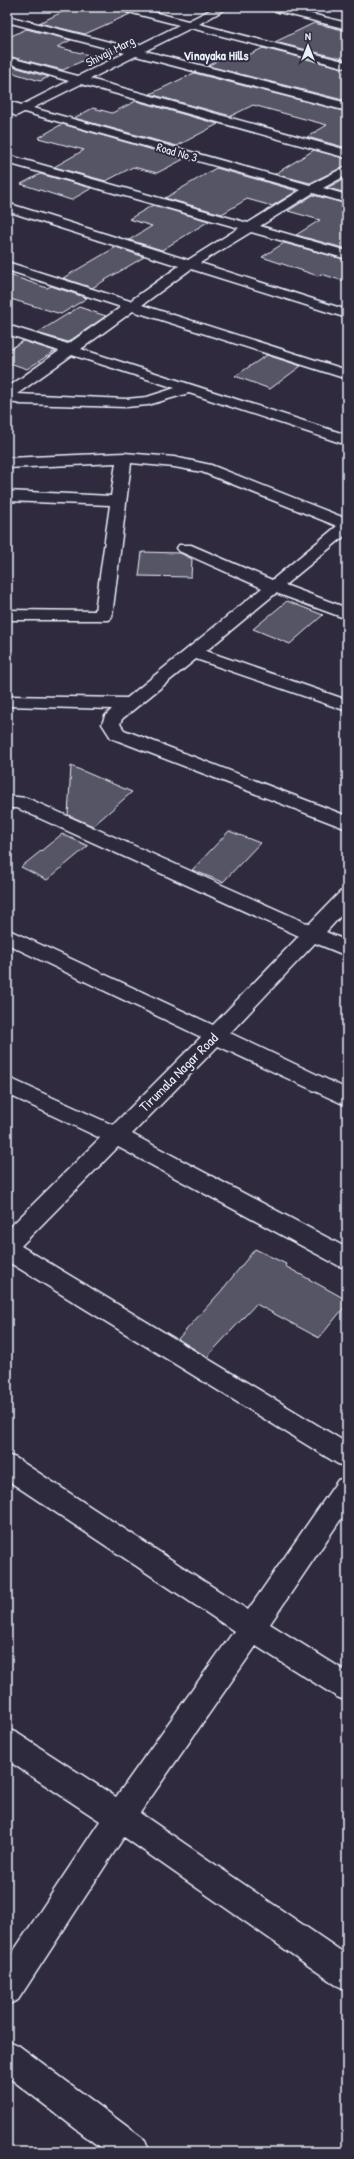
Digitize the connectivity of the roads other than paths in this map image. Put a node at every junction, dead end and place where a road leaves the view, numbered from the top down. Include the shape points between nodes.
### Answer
1 (122, 7) edge
2 (224, 7) edge
3 (271, 7) edge
4 (7, 19) edge
5 (192, 24) junction
6 (347, 26) edge
7 (136, 52) junction
8 (7, 60) edge
9 (347, 65) edge
10 (81, 80) junction
11 (7, 104) edge
12 (347, 107) edge
13 (23, 109) junction
14 (7, 117) edge
15 (347, 154) edge
16 (7, 159) edge
17 (347, 170) edge
18 (310, 190) junction
19 (347, 199) edge
20 (7, 207) edge
21 (250, 226) junction
22 (347, 255) edge
23 (190, 264) junction
24 (7, 266) edge
25 (133, 306) junction
26 (347, 314) edge
27 (7, 329) edge
28 (69, 349) junction
29 (347, 375) edge
30 (192, 388) junction
31 (7, 395) edge
32 (347, 440) edge
33 (124, 458) junction
34 (7, 463) edge
35 (7, 496) edge
36 (118, 501) junction
37 (347, 526) edge
38 (185, 548) dead end
39 (272, 586) junction
40 (347, 614) edge
41 (7, 615) edge
42 (193, 652) junction
43 (7, 701) edge
44 (131, 704) junction
45 (347, 706) edge
46 (7, 802) edge
47 (347, 823) edge
48 (347, 897) edge
49 (311, 932) junction
50 (7, 936) edge
51 (347, 948) edge
52 (216, 1035) junction
53 (7, 1086) edge
54 (347, 1098) edge
55 (115, 1135) junction
56 (7, 1245) edge
57 (7, 1249) edge
58 (347, 1259) edge
59 (347, 1456) edge
60 (7, 1466) edge
61 (347, 1488) edge
62 (252, 1628) junction
63 (347, 1688) edge
64 (7, 1743) edge
65 (120, 1817) junction
66 (347, 1974) edge
67 (7, 1989) edge
68 (7, 2056) edge
69 (133, 2152) edge

1 - 5 street
2 - 5 street, Shivaji Marg
3 - 6 street
4 - 7 street
5 - 7 street, Shivaji Marg
5 - 9 street
7 - 10 street, Shivaji Marg
7 - 12 street
8 - 10 street
10 - 13 street, Shivaji Marg
10 - 15 street
11 - 13 street, Road No 3
13 - 14 street, Shivaji Marg
13 - 18 street, Road No 3
16 - 21 street
17 - 18 street
18 - 19 street, Road No 3
18 - 21 street
20 - 23 street
21 - 22 street
21 - 23 street
23 - 25 street
23 - 26 street
24 - 25 street
25 - 28 street
25 - 29 street
27 - 28 street
28 - 30 street
28 - 31 street
30 - 31 street via 148,401 126,403 20,400
30 - 32 street
33 - 34 street
33 - 36 street
33 - 37 street via 174,462 206,468
35 - 36 street
36 - 41 street via 103,616
37 - 39 street
38 - 39 street
39 - 40 street
39 - 42 street
42 - 44 street
42 - 45 street
43 - 44 street
44 - 47 street via 114,716 111,724 116,734
46 - 49 street via 20,802
48 - 49 street, Tirumala Nagar Road
49 - 51 street
49 - 52 street, Tirumala Nagar Road
50 - 52 street
52 - 54 street
52 - 55 street, Tirumala Nagar Road
53 - 55 street
55 - 56 street, Tirumala Nagar Road
55 - 58 street
57 - 59 street
60 - 62 street
61 - 62 street
62 - 63 street
62 - 65 street
64 - 65 street
65 - 66 street
65 - 67 street
68 - 69 street

